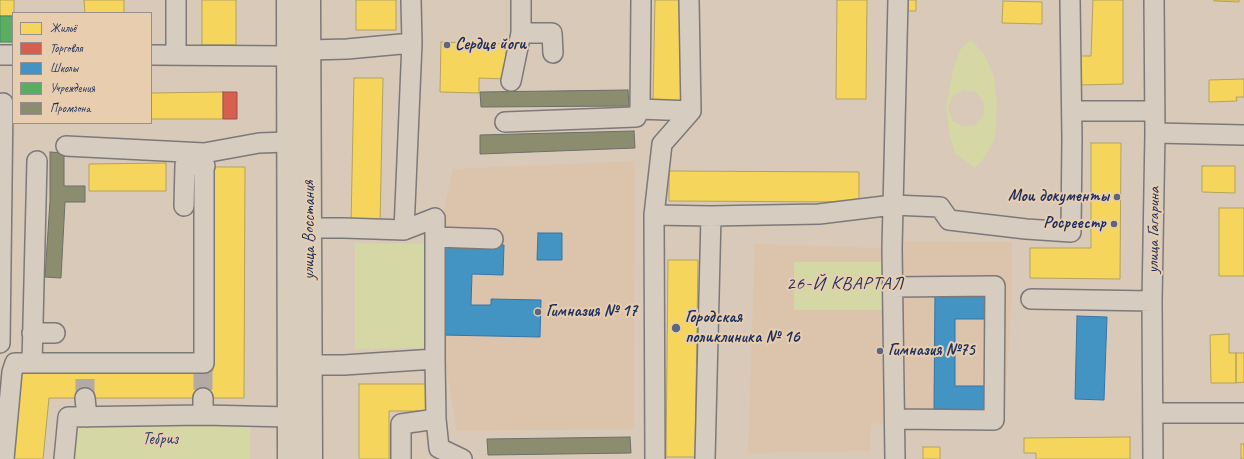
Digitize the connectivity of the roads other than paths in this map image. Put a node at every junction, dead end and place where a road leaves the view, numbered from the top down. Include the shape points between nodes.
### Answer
1 (176, 0) edge
2 (288, 0) edge
3 (309, 0) edge
4 (411, 0) edge
5 (521, 0) edge
6 (641, 0) edge
7 (689, 0) edge
8 (898, 0) edge
9 (1070, 0) edge
10 (1154, 0) edge
11 (521, 34) junction
12 (412, 42) junction
13 (309, 50) junction
14 (553, 53) dead end
15 (0, 55) edge
16 (12, 55) edge
17 (152, 55) edge
18 (176, 55) junction
19 (287, 56) junction
20 (511, 81) dead end
21 (5, 103) edge
22 (640, 109) junction
23 (1154, 110) junction
24 (691, 111) junction
25 (1072, 111) junction
26 (505, 122) dead end
27 (1155, 133) junction
28 (1244, 135) edge
29 (287, 142) junction
30 (66, 146) dead end
31 (204, 159) junction
32 (37, 161) dead end
33 (893, 205) junction
34 (184, 206) dead end
35 (654, 215) junction
36 (711, 216) junction
37 (310, 228) junction
38 (404, 230) junction
39 (435, 237) junction
40 (493, 239) dead end
41 (893, 286) junction
42 (1031, 298) dead end
43 (1152, 301) junction
44 (32, 333) junction
45 (55, 333) dead end
46 (0, 343) edge
47 (435, 359) junction
48 (310, 364) junction
49 (15, 368) edge
50 (85, 398) tunnel mouth
51 (1153, 413) junction
52 (1244, 413) edge
53 (289, 417) junction
54 (87, 418) junction
55 (436, 418) junction
56 (895, 419) junction
57 (4, 459) edge
58 (64, 459) edge
59 (289, 459) edge
60 (311, 459) edge
61 (401, 459) edge
62 (462, 459) edge
63 (655, 459) edge
64 (706, 459) edge
65 (895, 459) edge
66 (1153, 459) edge

1 - 18 street
2 - 19 main road, улица Восстания
3 - 13 main road, улица Восстания
4 - 12 street
5 - 11 street
6 - 22 street
7 - 24 street
8 - 33 street
9 - 25 street
10 - 23 street, улица Гагарина
11 - 14 street via 552,33
11 - 20 street
12 - 13 street
12 - 38 street
13 - 37 main road, улица Восстания
15 - 16 street
17 - 18 street
18 - 19 street
19 - 29 main road, улица Восстания
21 - 46 street
22 - 24 street
22 - 26 street via 636,117
23 - 25 street
23 - 27 street, улица Гагарина
24 - 35 street via 662,144
25 - 33 street via 1071,232 1026,230 949,220 940,207
27 - 28 street
27 - 43 street, улица Гагарина
29 - 31 street via 259,143
29 - 53 main road, улица Восстания
30 - 31 street
31 - 34 street via 185,165
31 - 49 street via 204,367
32 - 44 street
33 - 36 street via 820,214
33 - 41 street
35 - 36 street
35 - 63 street
36 - 64 street
37 - 38 street
37 - 48 main road, улица Восстания
38 - 39 street via 435,218
39 - 40 street
39 - 47 street
41 - 56 street
41 - 56 street via 995,286 994,420
42 - 43 street
43 - 51 street, улица Гагарина
44 - 45 street
44 - 49 street
46 - 49 street
47 - 48 street via 344,365
47 - 55 street
48 - 60 main road, улица Восстания
49 - 57 street
50 - 54 street
51 - 52 street
51 - 66 street, улица Гагарина
53 - 54 street via 203,406
53 - 59 main road, улица Восстания
54 - 58 street via 68,417
55 - 61 street via 401,424
55 - 62 street via 439,448
56 - 65 street

